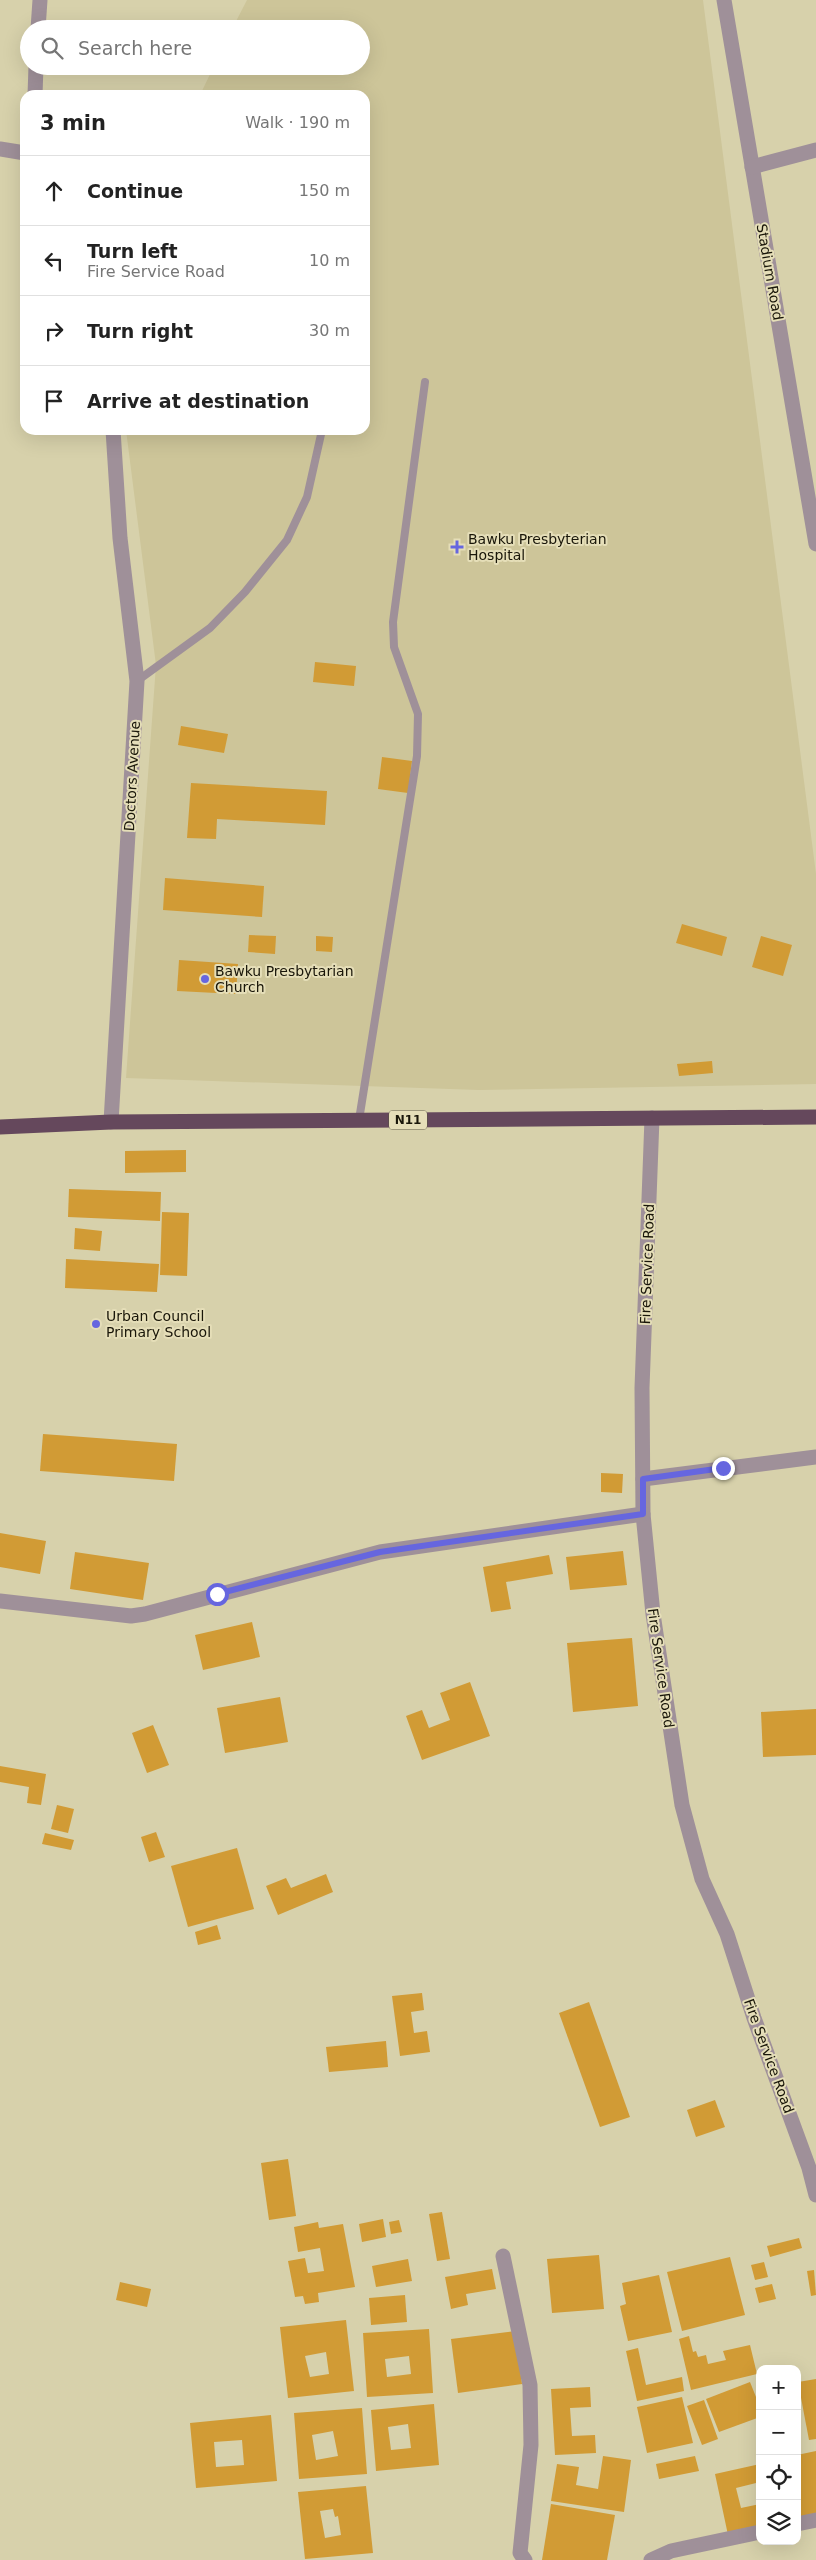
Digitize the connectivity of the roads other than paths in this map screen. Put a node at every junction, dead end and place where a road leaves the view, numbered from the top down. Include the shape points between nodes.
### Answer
1 (40, 0) edge
2 (724, 0) edge
3 (39, 20) edge
4 (36, 75) edge
5 (35, 90) edge
6 (0, 149) edge
7 (816, 150) edge
8 (20, 152) edge
9 (752, 167) junction
10 (425, 382) dead end
11 (113, 435) edge
12 (321, 435) edge
13 (816, 544) edge
14 (138, 681) junction
15 (816, 1117) edge
16 (652, 1118) junction
17 (359, 1120) junction
18 (110, 1122) junction
19 (0, 1127) edge
20 (816, 1458) edge
21 (643, 1479) junction
22 (643, 1514) junction
23 (0, 1601) edge
24 (816, 2194) edge
25 (503, 2256) dead end
26 (816, 2520) edge
27 (801, 2523) edge
28 (756, 2533) edge
29 (525, 2560) edge
30 (650, 2560) edge

1 - 3 street
2 - 9 street, Stadium Road
4 - 5 street
6 - 8 street
7 - 9 street
9 - 13 street, Stadium Road
10 - 17 lane via 393,622 394,647 418,714 417,756
11 - 14 street, Doctors Avenue via 120,538
12 - 14 lane via 307,497 287,540 245,592 210,628
14 - 18 street, Doctors Avenue
15 - 16 highway, N11
16 - 17 highway, N11
16 - 21 street, Fire Service Road via 642,1388
17 - 18 highway, N11
18 - 19 highway, N11
20 - 21 street
21 - 22 street, Fire Service Road
22 - 23 street via 380,1552 131,1616
22 - 24 street, Fire Service Road via 653,1614 690,1843 727,1934 754,2018 810,2168
25 - 29 street via 530,2385 531,2445 520,2554
26 - 27 street
28 - 30 street via 671,2552

